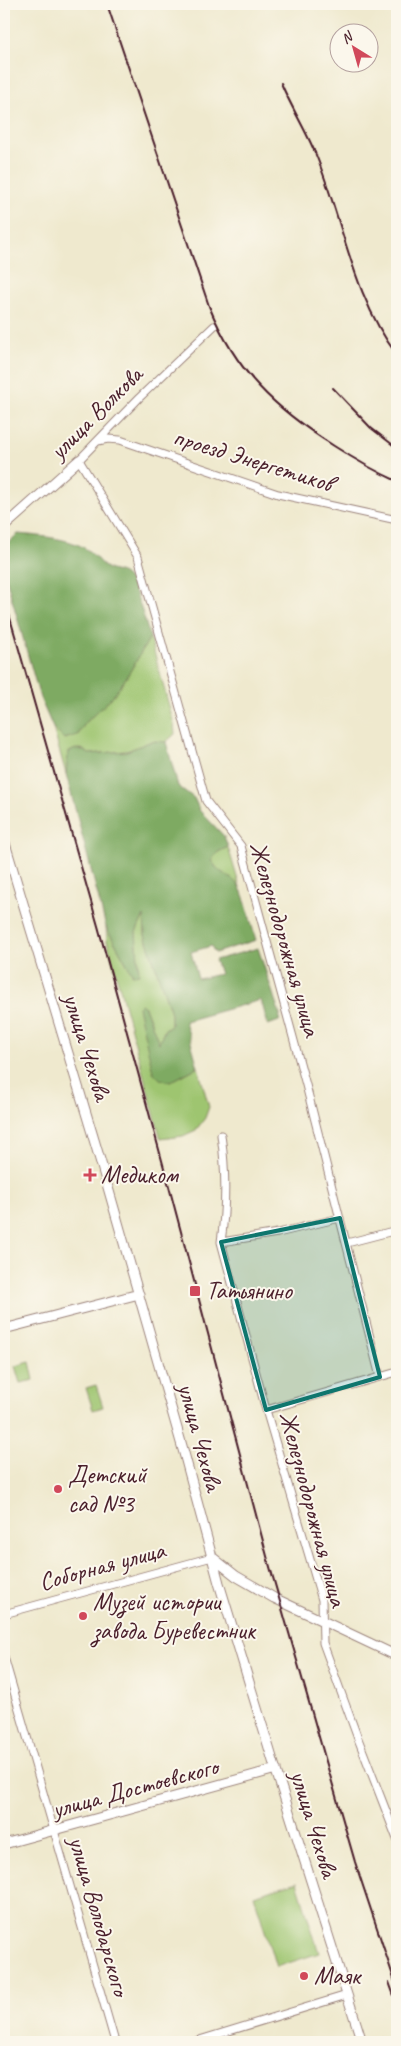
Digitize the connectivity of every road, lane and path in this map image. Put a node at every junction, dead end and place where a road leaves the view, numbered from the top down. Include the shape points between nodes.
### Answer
1 (214, 326) dead end
2 (98, 441) junction
3 (79, 460) junction
4 (397, 520) edge
5 (4, 527) edge
6 (4, 840) edge
7 (221, 1135) dead end
8 (340, 1218) junction
9 (397, 1230) edge
10 (221, 1242) junction
11 (347, 1243) junction
12 (139, 1294) junction
13 (4, 1329) edge
14 (397, 1372) edge
15 (380, 1377) junction
16 (266, 1410) junction
17 (212, 1557) junction
18 (236, 1576) junction
19 (219, 1583) junction
20 (4, 1614) edge
21 (323, 1621) junction
22 (397, 1656) edge
23 (4, 1657) edge
24 (276, 1769) junction
25 (53, 1830) junction
26 (397, 1839) edge
27 (4, 1844) edge
28 (347, 1995) junction
29 (115, 2042) edge
30 (194, 2042) edge
31 (362, 2042) edge

1 - 2 street, улица Волкова
2 - 3 street, улица Волкова
2 - 4 street, проезд Энергетиков via 120,440 278,494
3 - 5 street, улица Волкова
3 - 8 street, Железнодорожная улица via 138,557 206,801 241,846
6 - 12 street, улица Чехова
7 - 10 street, Железнодорожная улица via 224,1222
8 - 10 street
8 - 11 street, Железнодорожная улица
9 - 11 street
10 - 16 street, Железнодорожная улица
11 - 15 street, Железнодорожная улица
12 - 13 street
12 - 17 street, улица Чехова
14 - 15 street
15 - 16 street
16 - 21 street, Железнодорожная улица via 322,1600
17 - 18 street
17 - 19 street, улица Чехова
17 - 20 street, Соборная улица
18 - 19 street via 225,1576
18 - 21 street
19 - 24 street, улица Чехова
21 - 22 street
21 - 26 street, Железнодорожная улица via 324,1643
23 - 25 street, улица Володарского
24 - 25 street, улица Достоевского
24 - 28 street, улица Чехова
25 - 27 street, улица Достоевского
25 - 29 street, улица Володарского
28 - 30 street
28 - 31 street, улица Чехова

